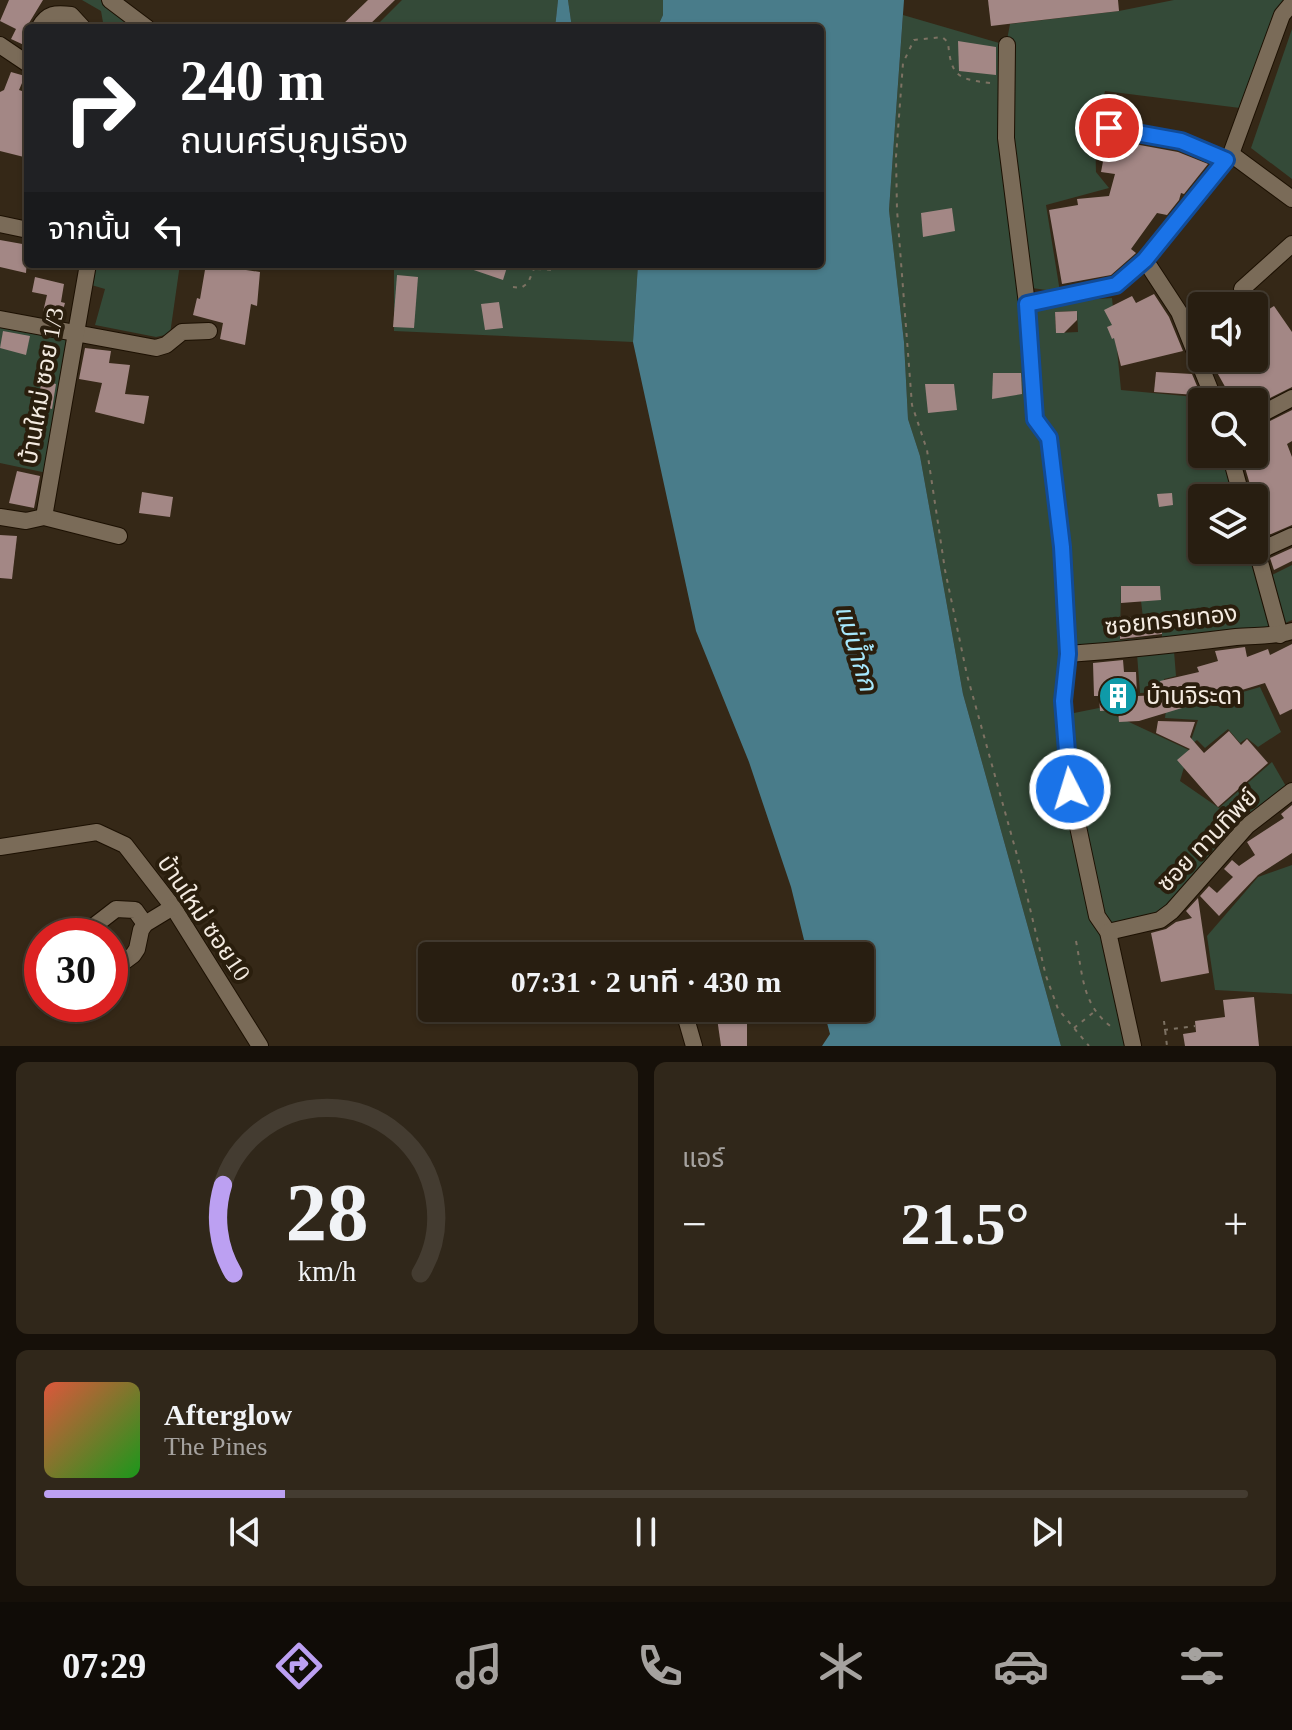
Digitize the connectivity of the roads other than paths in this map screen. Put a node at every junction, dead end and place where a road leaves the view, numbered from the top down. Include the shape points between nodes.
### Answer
1 (110, 0) edge
2 (1291, 2) edge
3 (41, 24) edge
4 (79, 24) edge
5 (142, 24) edge
6 (0, 45) edge
7 (1007, 45) dead end
8 (24, 58) edge
9 (1109, 128) dead end
10 (1228, 157) junction
11 (1292, 199) edge
12 (0, 224) edge
13 (24, 229) edge
14 (1292, 244) edge
15 (1145, 260) junction
16 (87, 268) edge
17 (1242, 289) dead end
18 (1027, 304) junction
19 (0, 319) edge
20 (76, 331) junction
21 (209, 331) dead end
22 (1209, 388) edge
23 (1292, 398) edge
24 (1268, 411) edge
25 (0, 517) edge
26 (44, 517) junction
27 (119, 536) dead end
28 (1292, 536) edge
29 (1268, 543) edge
30 (1262, 564) edge
31 (1286, 633) edge
32 (1068, 654) junction
33 (1292, 791) edge
34 (0, 847) edge
35 (173, 907) junction
36 (104, 918) edge
37 (145, 924) junction
38 (1108, 932) junction
39 (128, 959) edge
40 (687, 1022) edge
41 (1132, 1039) edge
42 (260, 1046) edge
43 (694, 1046) edge

1 - 5 street
2 - 10 street
3 - 4 street via 56,13 71,15
6 - 8 street
7 - 18 street via 1006,138
9 - 10 street via 1181,141
10 - 11 street
10 - 15 street
12 - 13 street
14 - 17 street
15 - 18 street via 1116,285
15 - 22 street via 1179,312
16 - 20 street, บ้านใหม่ ซอย 1/3
18 - 32 street via 1035,419 1049,438 1062,547
19 - 20 street
20 - 21 street via 156,348 182,332
20 - 26 street, บ้านใหม่ ซอย 1/3
23 - 24 street
25 - 26 street
26 - 27 street
28 - 29 street
30 - 31 street
31 - 32 street, ซอยทรายทอง
32 - 38 street via 1063,701 1070,789 1097,916
33 - 38 street, ซอย ทานทิพย์ via 1247,826 1172,911 1160,920
34 - 35 street, บ้านใหม่ ซอย10 via 97,832 125,845
35 - 37 street
35 - 42 street, บ้านใหม่ ซอย10
36 - 37 street via 116,909 135,910
37 - 39 street
38 - 41 street
40 - 43 street

